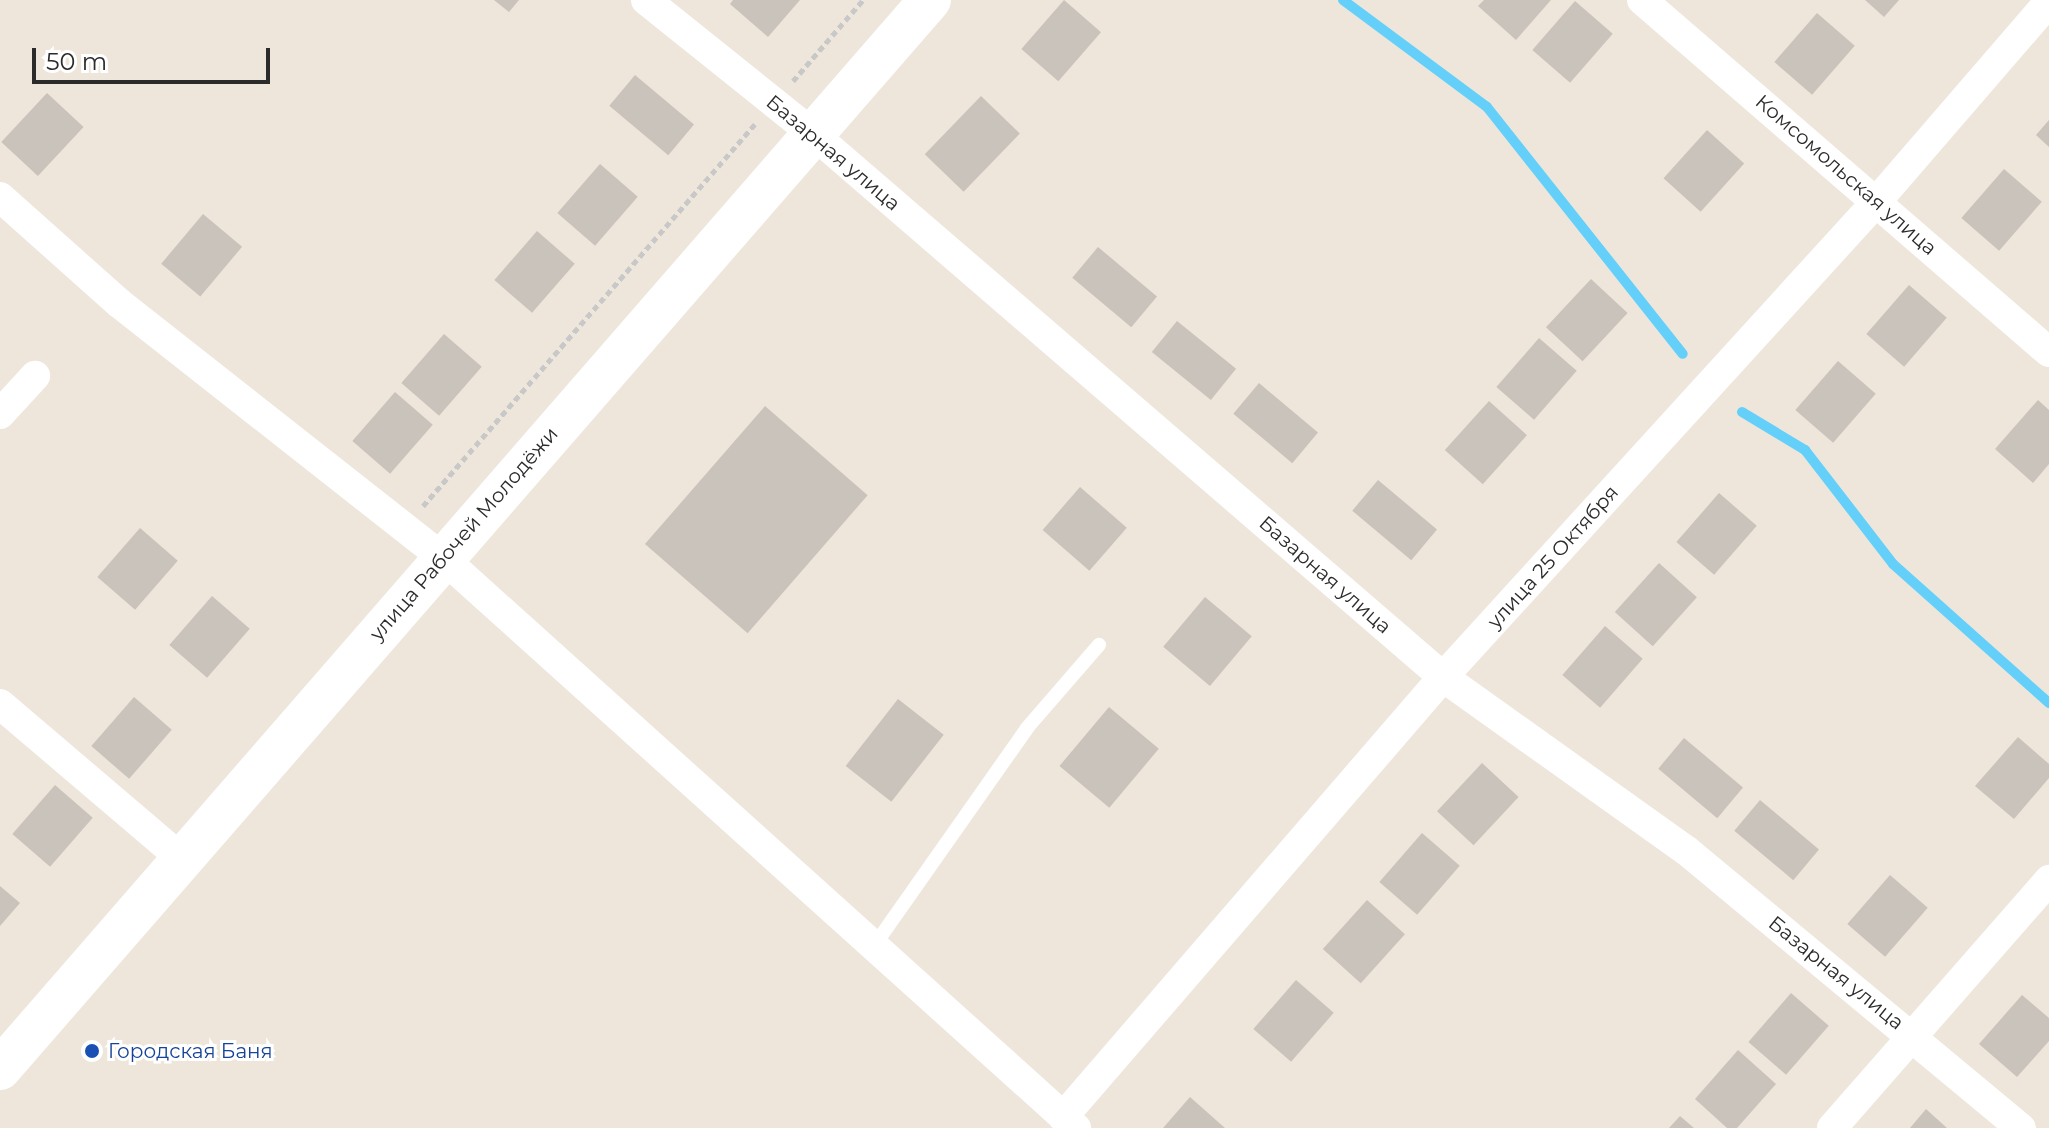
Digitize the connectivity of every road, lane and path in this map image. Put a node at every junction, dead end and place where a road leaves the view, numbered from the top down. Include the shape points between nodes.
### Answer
1 (646, 0) edge
2 (863, 0) edge
3 (930, 0) edge
4 (1642, 0) edge
5 (2049, 2) edge
6 (774, 103) junction
7 (812, 133) junction
8 (0, 197) edge
9 (1877, 201) junction
10 (2049, 352) edge
11 (35, 376) dead end
12 (0, 414) edge
13 (404, 527) junction
14 (443, 558) junction
15 (1099, 645) dead end
16 (1443, 677) junction
17 (0, 704) edge
18 (183, 860) junction
19 (2049, 880) edge
20 (874, 946) junction
21 (1913, 1036) junction
22 (0, 1069) edge
23 (1070, 1122) edge
24 (1832, 1128) edge
25 (2021, 1128) edge

1 - 6 street, Базарная улица
2 - 6 path
3 - 7 main road, улица Рабочей Молодёжи
4 - 9 street, Комсомольская улица
5 - 9 street, улица 25 Октября
6 - 7 street, Базарная улица
6 - 13 path
7 - 14 main road, улица Рабочей Молодёжи
7 - 16 street, Базарная улица
8 - 13 street via 119,303
9 - 10 street, Комсомольская улица
9 - 16 street, улица 25 Октября
11 - 12 street
13 - 14 street
14 - 18 main road, улица Рабочей Молодёжи
14 - 20 street
15 - 20 lane via 1027,728
16 - 21 street, Базарная улица via 1687,851
16 - 23 street, улица 25 Октября
17 - 18 street
18 - 22 main road, улица Рабочей Молодёжи
19 - 21 street
20 - 23 street
21 - 24 street
21 - 25 street, Базарная улица

